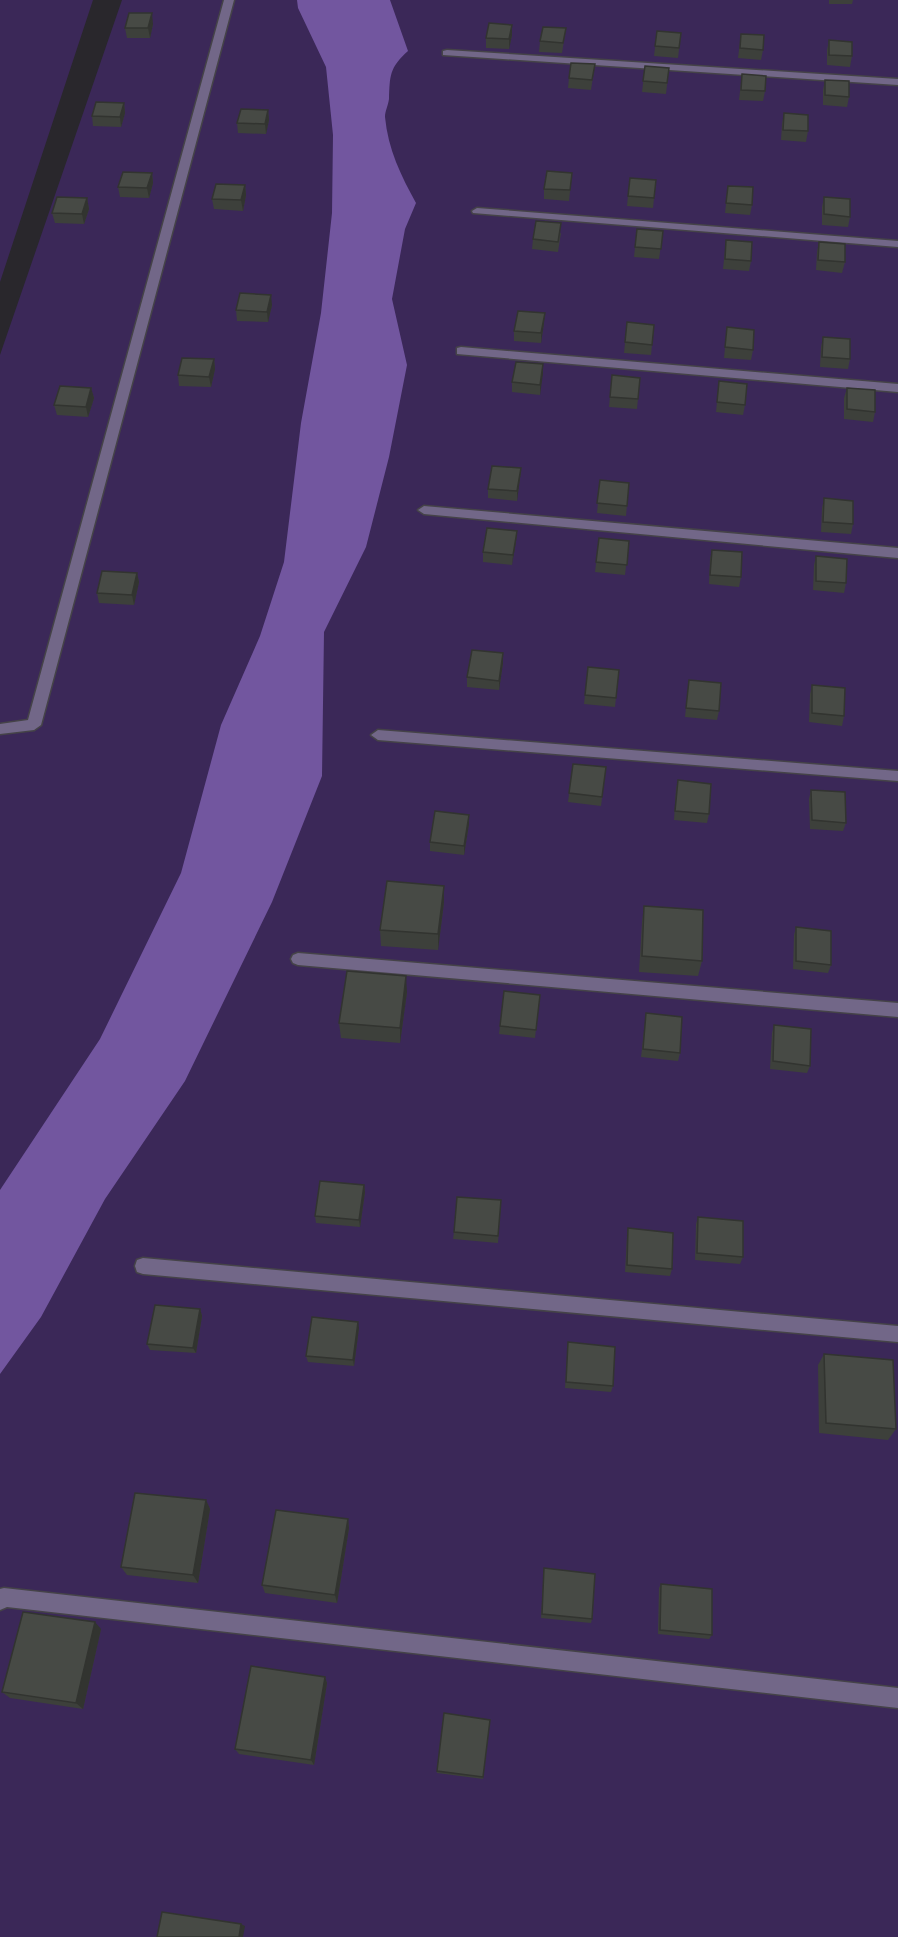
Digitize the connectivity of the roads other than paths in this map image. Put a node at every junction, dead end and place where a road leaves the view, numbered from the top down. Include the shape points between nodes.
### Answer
1 (229, 0) edge
2 (447, 53) dead end
3 (898, 82) edge
4 (477, 210) dead end
5 (898, 244) edge
6 (461, 351) dead end
7 (898, 388) edge
8 (424, 510) dead end
9 (898, 554) edge
10 (0, 729) edge
11 (378, 735) dead end
12 (898, 776) edge
13 (298, 959) dead end
14 (898, 1010) edge
15 (143, 1266) dead end
16 (898, 1334) edge
17 (0, 1601) edge
18 (898, 1698) edge

1 - 10 lane via 34,725
2 - 3 lane
4 - 5 lane
6 - 7 lane
8 - 9 lane
11 - 12 lane
13 - 14 lane
15 - 16 lane
17 - 18 lane via 4,1597

